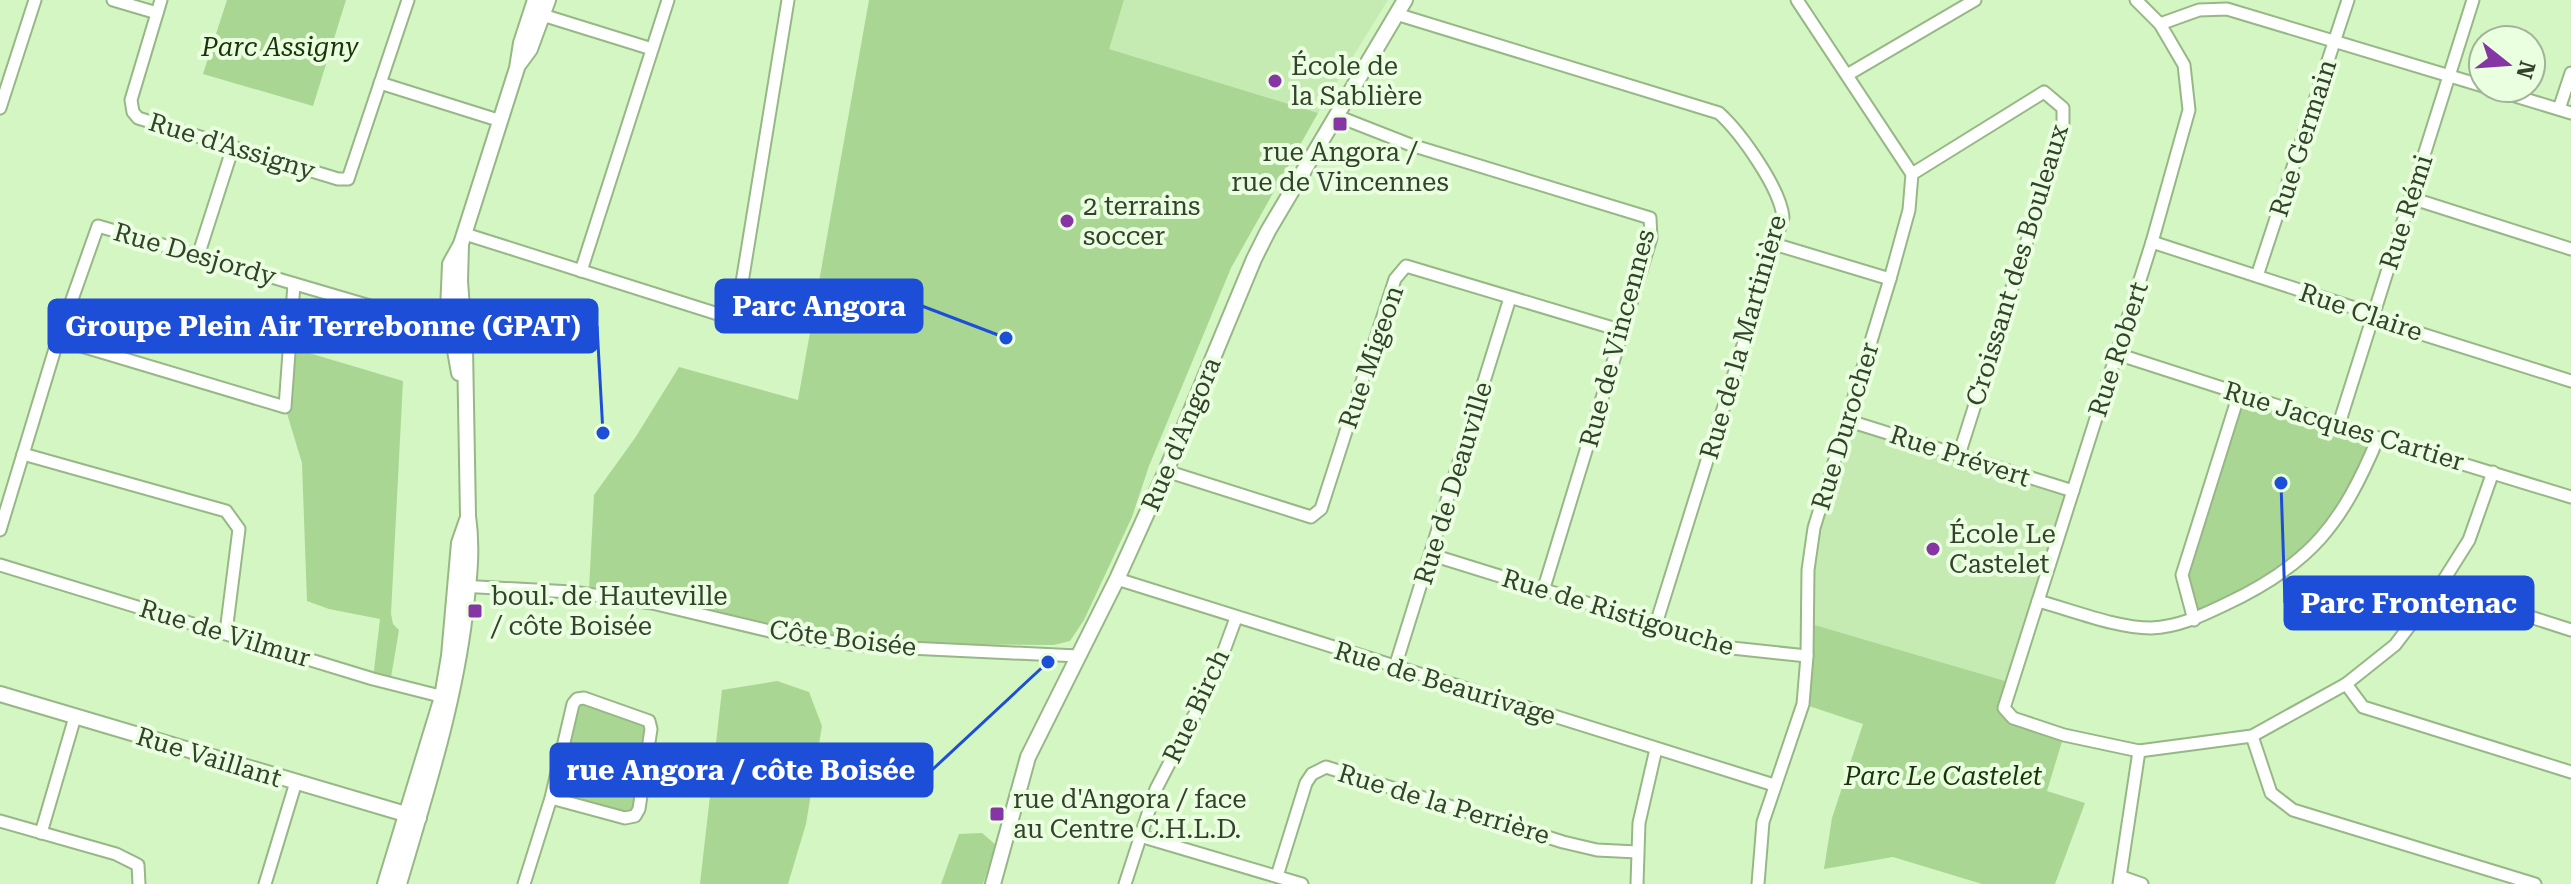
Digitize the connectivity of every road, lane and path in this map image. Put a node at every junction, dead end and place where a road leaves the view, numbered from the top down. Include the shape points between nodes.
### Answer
1 (35, 0) edge
2 (113, 0) edge
3 (161, 0) edge
4 (408, 0) edge
5 (548, 0) edge
6 (668, 0) edge
7 (788, 0) edge
8 (1405, 0) edge
9 (1797, 0) edge
10 (1975, 0) edge
11 (2136, 0) edge
12 (2348, 0) edge
13 (2473, 0) edge
14 (536, 9) edge
15 (157, 13) junction
16 (1396, 14) junction
17 (2160, 24) junction
18 (2335, 41) junction
19 (652, 49) junction
20 (2571, 73) edge
21 (1847, 75) junction
22 (2449, 76) junction
23 (2467, 81) edge
24 (380, 83) junction
25 (2, 91) edge
26 (2542, 104) edge
27 (0, 108) edge
28 (2565, 111) edge
29 (1337, 116) junction
30 (501, 121) junction
31 (233, 147) junction
32 (1912, 174) junction
33 (2411, 198) junction
34 (463, 239) junction
35 (2152, 242) junction
36 (1774, 244) junction
37 (2571, 249) edge
38 (198, 256) junction
39 (581, 271) junction
40 (2257, 276) junction
41 (1890, 279) junction
42 (294, 284) junction
43 (1510, 298) junction
44 (455, 310) junction
45 (2373, 314) junction
46 (1623, 331) junction
47 (58, 339) junction
48 (2117, 354) junction
49 (2571, 381) edge
50 (2239, 394) junction
51 (1846, 420) junction
52 (2339, 424) junction
53 (2378, 438) junction
54 (23, 454) junction
55 (1959, 455) junction
56 (1166, 471) junction
57 (2493, 472) junction
58 (2073, 491) junction
59 (2571, 497) edge
60 (0, 530) edge
61 (1432, 555) junction
62 (0, 565) edge
63 (1117, 579) junction
64 (462, 586) junction
65 (2440, 586) junction
66 (1543, 591) junction
67 (2038, 601) junction
68 (1236, 618) junction
69 (2194, 620) junction
70 (1656, 624) junction
71 (2571, 630) edge
72 (226, 632) junction
73 (1078, 656) junction
74 (1807, 656) junction
75 (1395, 667) junction
76 (2346, 684) junction
77 (0, 694) edge
78 (446, 698) junction
79 (75, 717) junction
80 (2252, 736) junction
81 (1656, 749) junction
82 (2139, 751) junction
83 (2571, 772) edge
84 (296, 782) junction
85 (1774, 785) junction
86 (551, 798) junction
87 (412, 816) junction
88 (0, 821) edge
89 (41, 833) junction
90 (1140, 836) junction
91 (1637, 852) junction
92 (1277, 876) junction
93 (2120, 881) edge
94 (394, 883) edge
95 (139, 884) edge
96 (265, 884) edge
97 (524, 884) edge
98 (993, 884) edge
99 (1125, 884) edge
100 (1302, 884) edge
101 (1637, 884) edge
102 (1758, 884) edge
103 (2142, 884) edge
104 (2535, 884) edge

1 - 25 street
2 - 15 street
3 - 15 street, Rue d'Assigny
4 - 24 street, Rue d'Assigny
5 - 14 street
6 - 19 street
7 - 39 street via 735,309 721,315
8 - 16 street, Rue d'Angora
9 - 21 street
10 - 21 street
11 - 17 street, Rue Robert
12 - 18 street, Rue Germain
13 - 22 street, Rue Rémi
14 - 19 street
14 - 30 street via 530,49 517,68
15 - 31 street, Rue d'Assigny via 131,100 133,112 138,118
16 - 29 street, Rue d'Angora
16 - 36 street, Rue de la Martinière via 1719,113 1736,128 1781,203 1783,217
17 - 18 street via 2199,10 2227,9
17 - 35 street, Rue Robert via 2184,65 2189,110
18 - 22 street
18 - 40 street, Rue Germain
19 - 39 street
20 - 28 street
21 - 32 street
22 - 23 street
22 - 33 street, Rue Rémi
24 - 30 street
24 - 31 street, Rue d'Assigny via 348,179
25 - 27 street
26 - 28 street
29 - 46 street, Rue de Vincennes via 1411,145 1650,218 1651,238
29 - 56 street, Rue d'Angora via 1254,259
30 - 34 street
31 - 38 street
32 - 41 street, Rue Durocher via 1909,210
32 - 55 street, Croissant des Bouleaux via 2044,92 2063,108 2063,127
33 - 37 street
33 - 45 street, Rue Rémi
34 - 39 street
34 - 44 street via 450,264
35 - 40 street, Rue Claire
35 - 48 street, Rue Robert
36 - 41 street
36 - 70 street, Rue de la Martinière
38 - 42 street, Rue Desjordy
38 - 47 street, Rue Desjordy via 98,226
40 - 45 street, Rue Claire
41 - 51 street, Rue Durocher
42 - 44 street, Rue Desjordy via 404,316
42 - 47 street via 285,407
43 - 46 street, Rue Migeon
43 - 56 street, Rue Migeon via 1406,266 1395,279 1321,509 1311,517
43 - 61 street, Rue de Deauville
44 - 64 street via 456,362 464,389 468,516 459,543
45 - 49 street, Rue Claire via 2387,323
45 - 52 street, Rue Rémi
46 - 66 street, Rue de Vincennes
47 - 54 street, Rue Desjordy
48 - 50 street, Rue Jacques Cartier
48 - 58 street, Rue Robert
50 - 52 street, Rue Jacques Cartier
50 - 69 street via 2182,575
51 - 55 street, Rue Prévert
51 - 74 street, Rue Durocher via 1814,528
52 - 53 street, Rue Jacques Cartier
53 - 57 street, Rue Jacques Cartier
53 - 69 street via 2346,507 2299,561 2253,592
54 - 60 street, Rue Desjordy
54 - 72 street via 226,511 239,529
55 - 58 street, Rue Prévert
56 - 63 street, Rue d'Angora
57 - 59 street, Rue Jacques Cartier
57 - 65 street via 2469,540
58 - 67 street, Rue Robert
61 - 66 street, Rue de Ristigouche
61 - 75 street, Rue de Deauville
62 - 72 street, Rue de Vilmur
63 - 68 street, Rue de Beaurivage
63 - 73 street, Rue d'Angora
64 - 73 street, Côte Boisée via 652,603 799,638 867,646
64 - 78 street
65 - 71 street
65 - 76 street via 2395,645
66 - 70 street, Rue de Ristigouche
67 - 69 street via 2134,627
67 - 82 street, Rue Robert via 2004,708 2013,718 2064,735
68 - 75 street, Rue de Beaurivage
68 - 90 street, Rue Birch via 1215,675 1156,789
70 - 74 street, Rue de Ristigouche via 1732,648
72 - 78 street, Rue de Vilmur
73 - 98 street, Rue d'Angora via 1019,781
74 - 85 street, Rue Durocher via 1803,704
75 - 81 street, Rue de Beaurivage
76 - 80 street
76 - 83 street via 2363,707
77 - 79 street, Rue Vaillant
78 - 87 street
79 - 84 street, Rue Vaillant
79 - 89 street
80 - 82 street
80 - 104 street via 2271,793 2293,810
81 - 85 street, Rue de Beaurivage
81 - 91 street
82 - 93 street
84 - 87 street, Rue Vaillant
84 - 96 street
85 - 102 street, Rue Durocher via 1763,822
86 - 86 street via 577,699 649,721 635,816 625,818
86 - 97 street
87 - 94 street
88 - 89 street
89 - 95 street via 138,865
90 - 92 street
90 - 99 street, Rue Birch
91 - 92 street, Rue de la Perrière via 1563,842 1326,767 1306,783
91 - 101 street
92 - 100 street
93 - 103 street

